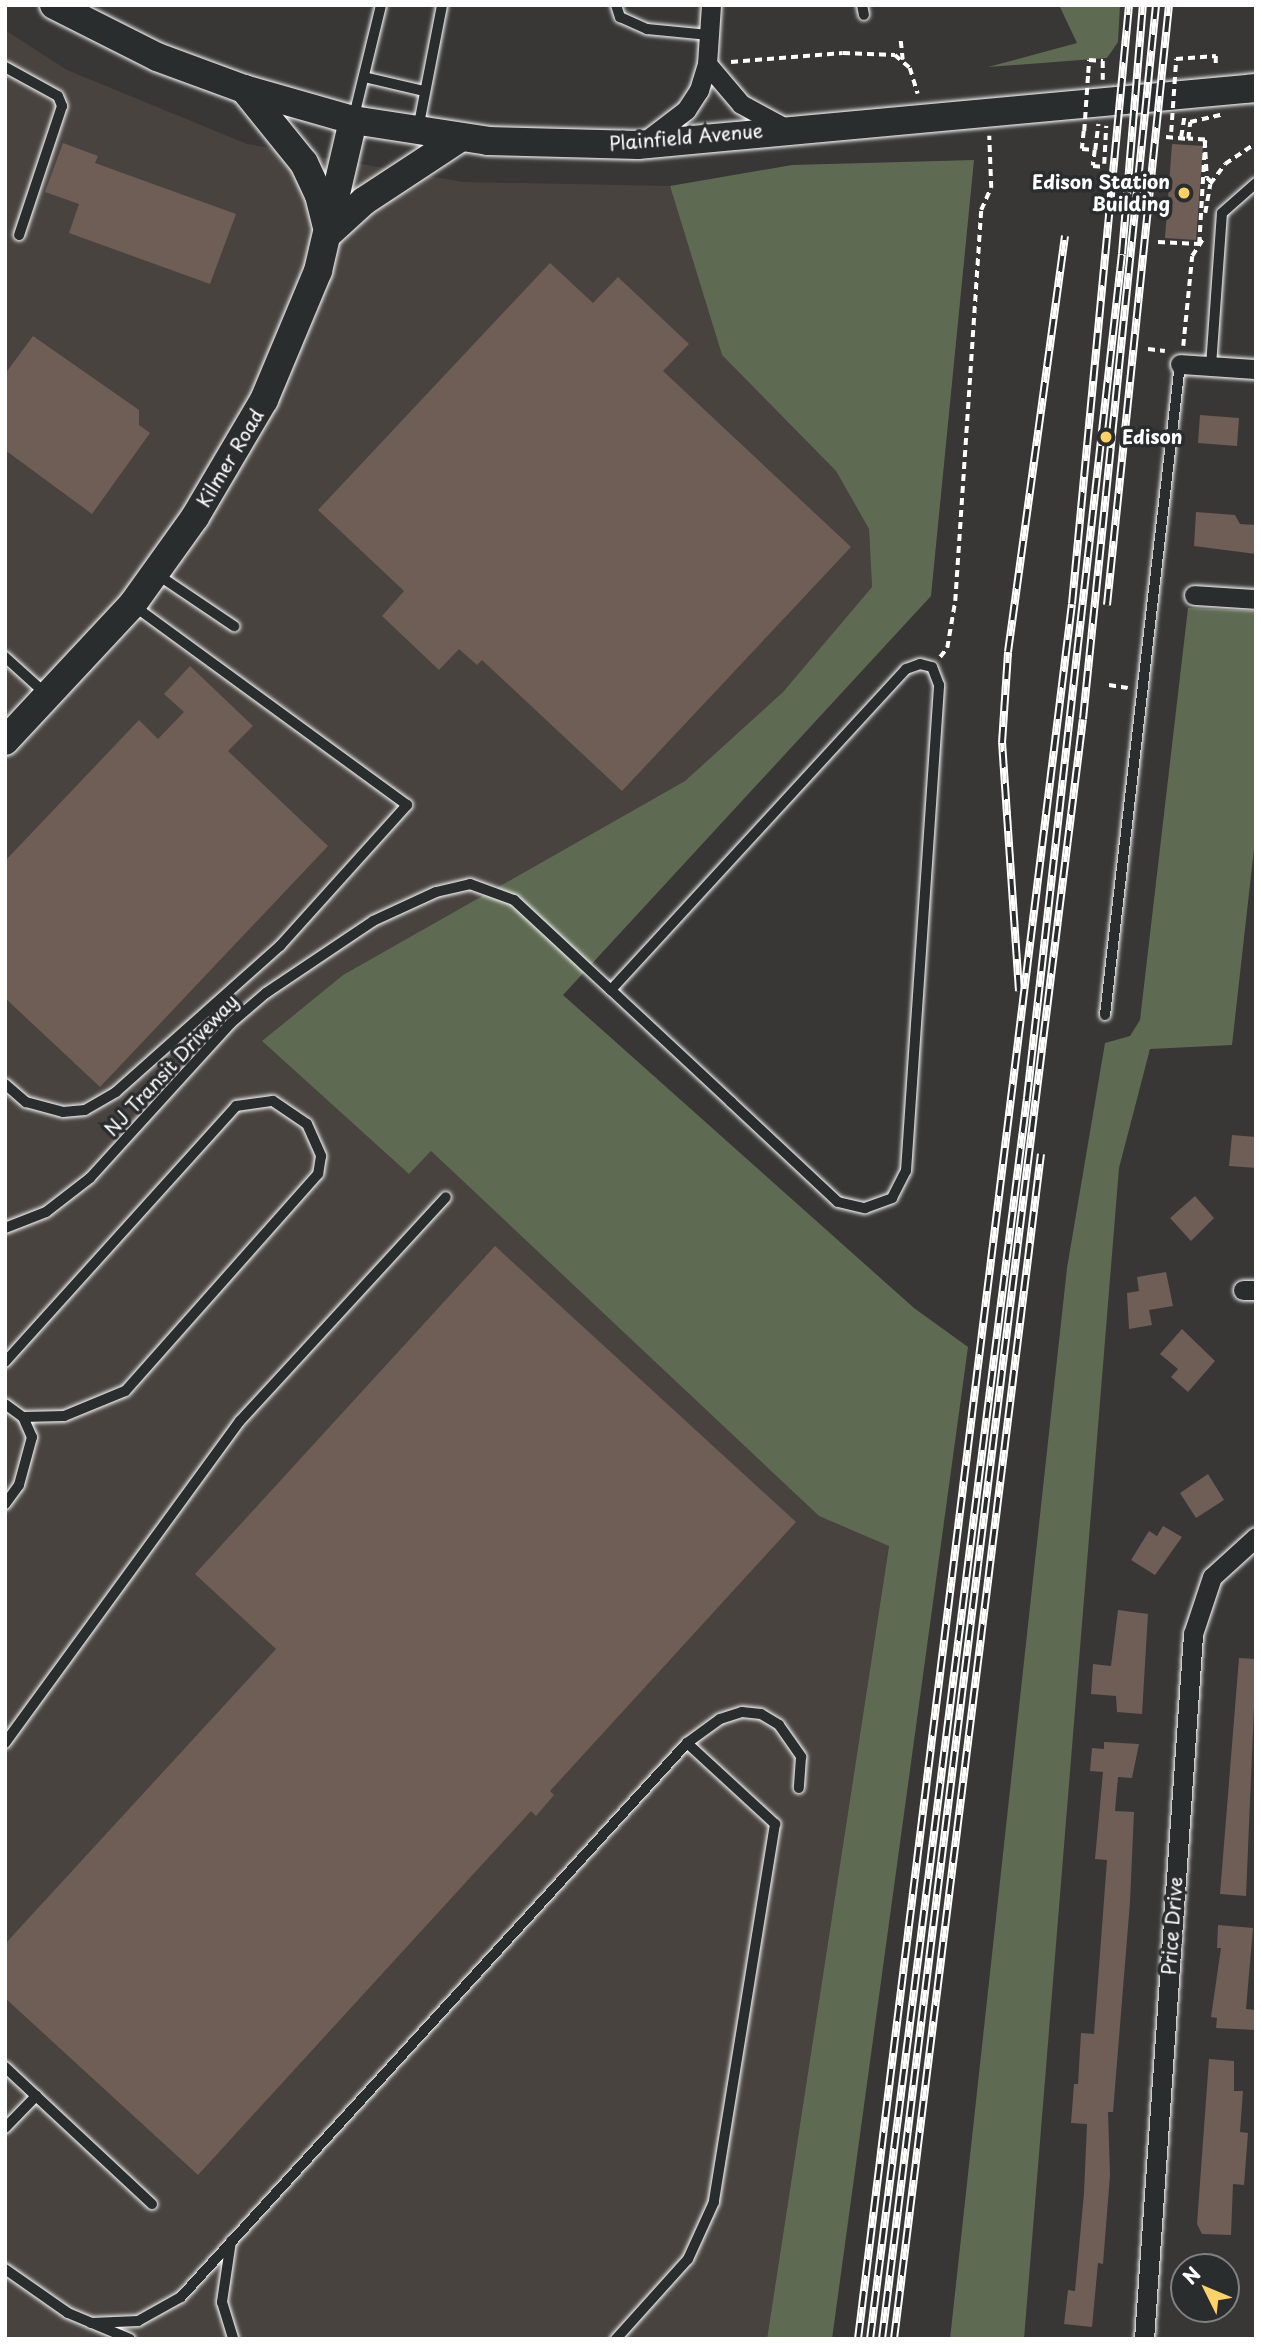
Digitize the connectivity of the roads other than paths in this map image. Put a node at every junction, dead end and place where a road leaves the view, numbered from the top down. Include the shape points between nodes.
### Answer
1 (54, 5) edge
2 (381, 5) edge
3 (442, 5) edge
4 (616, 5) edge
5 (711, 5) edge
6 (709, 35) junction
7 (715, 63) junction
8 (5, 67) edge
9 (364, 77) junction
10 (1256, 88) edge
11 (244, 89) junction
12 (424, 91) junction
13 (353, 120) junction
14 (785, 128) junction
15 (417, 133) junction
16 (460, 138) junction
17 (638, 145) junction
18 (1256, 183) edge
19 (328, 234) junction
20 (19, 235) dead end
21 (1177, 356) joint
22 (1212, 366) junction
23 (1256, 369) edge
24 (155, 573) junction
25 (1194, 595) dead end
26 (1256, 599) edge
27 (132, 605) junction
28 (234, 626) dead end
29 (5, 657) edge
30 (47, 695) junction
31 (5, 741) edge
32 (611, 990) junction
33 (1105, 1014) dead end
34 (5, 1084) edge
35 (446, 1198) dead end
36 (5, 1228) edge
37 (5, 1362) edge
38 (5, 1404) edge
39 (23, 1417) junction
40 (5, 1504) edge
41 (1256, 1537) edge
42 (5, 1743) edge
43 (687, 1743) junction
44 (799, 1788) dead end
45 (5, 2067) edge
46 (36, 2096) junction
47 (5, 2128) edge
48 (152, 2204) dead end
49 (231, 2239) junction
50 (5, 2269) edge
51 (90, 2323) junction
52 (130, 2339) edge
53 (233, 2339) edge
54 (616, 2339) edge
55 (1144, 2339) edge

1 - 11 main road, Plainfield Avenue via 157,57
2 - 9 lane
3 - 12 lane
4 - 6 lane via 620,17 647,29
5 - 6 street
6 - 7 street
7 - 14 street via 741,104
7 - 17 street via 686,110
8 - 20 lane via 58,96 62,106
9 - 12 lane
9 - 13 lane
10 - 14 main road, Plainfield Avenue via 843,128
11 - 13 main road, Plainfield Avenue
11 - 19 main road via 304,163 320,195
12 - 15 lane
13 - 15 main road, Plainfield Avenue
13 - 19 main road, Kilmer Road
14 - 17 main road, Plainfield Avenue
15 - 16 main road, Plainfield Avenue
16 - 17 main road, Plainfield Avenue
16 - 19 main road via 373,194
18 - 22 lane via 1222,213
19 - 24 main road, Kilmer Road via 305,310 264,400
21 - 22 street
21 - 33 lane
22 - 23 street
24 - 27 main road, Kilmer Road
24 - 28 lane
25 - 26 street
27 - 30 main road, Kilmer Road
27 - 34 lane via 407,805 280,946 116,1092 85,1110 63,1112 26,1102
29 - 30 lane
30 - 31 main road, Kilmer Road
32 - 32 lane, NJ Transit Driveway via 838,1202 865,1208 892,1198 906,1171 939,685 932,667 920,664 906,669
32 - 36 lane, NJ Transit Driveway via 500,891 470,884 436,892 353,933 248,1007 90,1178 46,1212
35 - 42 lane via 240,1421
37 - 39 lane via 236,1106 273,1101 307,1124 321,1156 318,1174 125,1391 64,1416
38 - 39 lane
39 - 40 lane via 32,1437 19,1485
41 - 55 street, Price Drive via 1212,1577 1194,1634
43 - 44 lane via 720,1719 742,1712 761,1714 779,1726 801,1757
43 - 49 lane
43 - 54 lane via 775,1824 714,2202 688,2259
45 - 46 lane
46 - 47 lane
46 - 48 lane
49 - 51 lane via 163,2311 138,2321
49 - 53 lane via 222,2302
50 - 51 lane
51 - 52 lane

